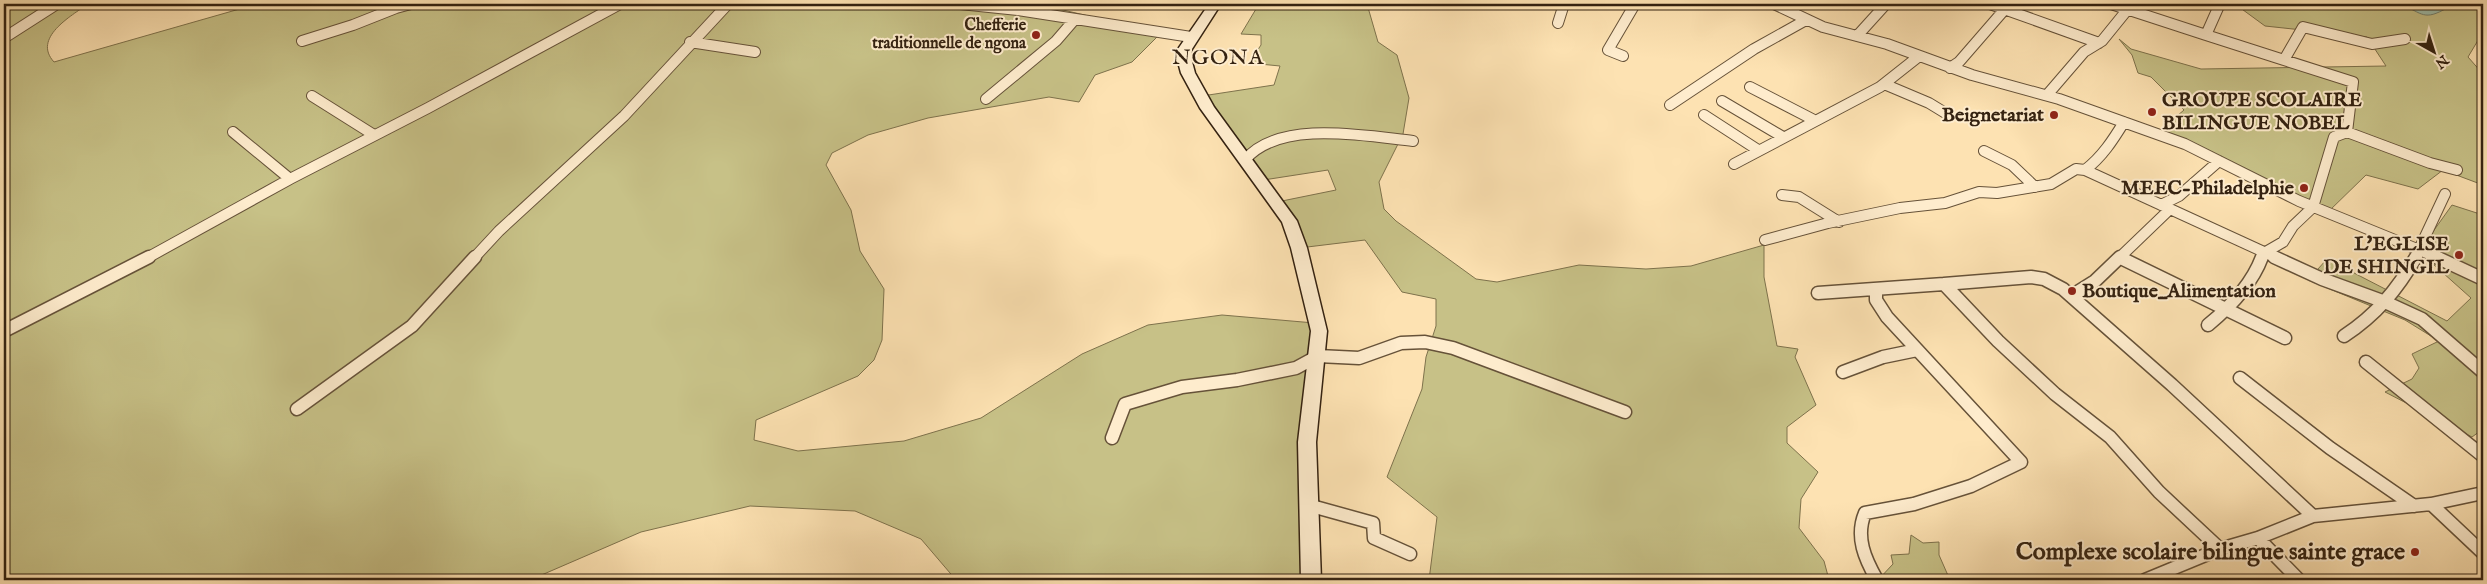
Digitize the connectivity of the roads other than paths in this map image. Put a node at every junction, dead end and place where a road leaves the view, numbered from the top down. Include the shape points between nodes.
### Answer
1 (58, 4) edge
2 (386, 4) edge
3 (411, 4) edge
4 (620, 4) edge
5 (728, 4) edge
6 (960, 4) edge
7 (1215, 4) edge
8 (1564, 4) edge
9 (1635, 4) edge
10 (1886, 4) edge
11 (1990, 4) edge
12 (2111, 4) edge
13 (1781, 5) edge
14 (2130, 6) edge
15 (396, 8) junction
16 (2218, 8) dead end
17 (2005, 9) junction
18 (1075, 20) junction
19 (1806, 20) junction
20 (1558, 23) dead end
21 (2206, 35) junction
22 (1857, 36) junction
23 (1191, 37) junction
24 (4, 38) edge
25 (2405, 39) dead end
26 (302, 41) dead end
27 (690, 42) junction
28 (2099, 43) junction
29 (755, 52) dead end
30 (1624, 56) dead end
31 (1918, 56) junction
32 (2284, 60) junction
33 (1950, 68) junction
34 (1884, 84) junction
35 (1750, 87) dead end
36 (2047, 95) junction
37 (312, 96) dead end
38 (986, 99) dead end
39 (1722, 101) dead end
40 (1670, 105) dead end
41 (1947, 114) dead end
42 (1704, 115) dead end
43 (1814, 120) junction
44 (2124, 122) junction
45 (233, 132) dead end
46 (2348, 132) junction
47 (374, 135) junction
48 (1783, 137) junction
49 (1413, 141) dead end
50 (1758, 150) junction
51 (1984, 151) dead end
52 (1245, 160) junction
53 (2219, 160) junction
54 (1734, 164) dead end
55 (2085, 170) junction
56 (2457, 170) dead end
57 (290, 179) junction
58 (2035, 187) junction
59 (2445, 194) dead end
60 (1782, 195) dead end
61 (2313, 207) junction
62 (2165, 208) junction
63 (1840, 222) junction
64 (1766, 240) dead end
65 (2421, 250) junction
66 (2264, 253) junction
67 (2121, 258) junction
68 (2483, 279) edge
69 (1944, 284) junction
70 (1876, 290) junction
71 (1818, 293) dead end
72 (2071, 296) junction
73 (2385, 302) junction
74 (2227, 309) junction
75 (2208, 325) dead end
76 (4, 331) edge
77 (2344, 336) dead end
78 (2285, 338) dead end
79 (1917, 350) junction
80 (1318, 356) junction
81 (2366, 362) dead end
82 (1844, 372) dead end
83 (2483, 372) edge
84 (2240, 378) dead end
85 (297, 409) dead end
86 (1625, 412) dead end
87 (1112, 438) dead end
88 (2483, 456) edge
89 (2483, 493) edge
90 (2432, 504) junction
91 (1308, 505) junction
92 (2414, 506) junction
93 (2313, 516) junction
94 (2258, 538) junction
95 (2220, 548) junction
96 (2483, 553) edge
97 (1410, 554) dead end
98 (2152, 579) edge
99 (1311, 580) edge
100 (1877, 580) edge
101 (2300, 580) edge

1 - 24 street
2 - 15 street
3 - 15 street
4 - 47 street
5 - 27 street
6 - 18 street via 1014,8
7 - 23 street
8 - 20 street
9 - 30 street via 1608,50
10 - 22 street
11 - 17 street
12 - 14 street
13 - 19 street
14 - 21 street
14 - 28 street
15 - 26 street
16 - 21 street
17 - 28 street
17 - 33 street
18 - 23 street
18 - 38 street via 1056,41
19 - 22 street
19 - 40 street via 1754,49
21 - 32 street
22 - 31 street
23 - 52 street via 1184,49 1188,74 1207,108
25 - 32 street via 2372,44 2303,27
27 - 29 street
27 - 85 street via 624,116 500,230 412,326
28 - 36 street via 2084,52
31 - 33 street
31 - 34 street
32 - 46 street via 2353,82
33 - 36 street
34 - 41 street
34 - 43 street
35 - 43 street
36 - 44 street
37 - 47 street
39 - 48 street
42 - 50 street
43 - 48 street
44 - 53 street
44 - 55 street via 2105,151
45 - 57 street
46 - 56 street
46 - 61 street via 2334,137
47 - 57 street
48 - 50 street
49 - 52 street via 1335,133 1289,137 1254,149
50 - 54 street
51 - 58 street via 2012,165
52 - 80 street via 1289,221 1299,248 1319,331
53 - 61 street
53 - 62 street
55 - 58 street via 2076,169 2050,184
55 - 62 street
57 - 76 street via 171,246
58 - 63 street via 1997,193 1980,192 1945,203 1900,208
59 - 65 street
60 - 63 street via 1799,197
61 - 65 street
61 - 66 street via 2292,226 2283,242
62 - 66 street
62 - 67 street
63 - 64 street
65 - 68 street
65 - 73 street via 2393,295
66 - 73 street
66 - 74 street via 2257,271
67 - 72 street
67 - 74 street
69 - 70 street
69 - 72 street via 2031,277 2051,282
69 - 95 street via 2055,394 2110,437 2159,492
70 - 71 street
70 - 79 street via 1876,300 1887,317
72 - 93 street
73 - 77 street via 2367,323
73 - 83 street via 2422,319
74 - 75 street
74 - 78 street
79 - 82 street via 1883,357
79 - 100 street via 2021,462 1971,486 1914,504 1865,513 1860,521 1862,541 1867,563
80 - 86 street via 1360,358 1401,343 1437,343
80 - 87 street via 1296,368 1182,387 1125,404
80 - 91 street via 1307,442
81 - 88 street
84 - 92 street via 2330,448
89 - 90 street
90 - 92 street
90 - 96 street
91 - 97 street via 1373,524 1374,538
91 - 99 street
92 - 93 street
93 - 94 street
94 - 95 street
94 - 101 street
95 - 98 street

